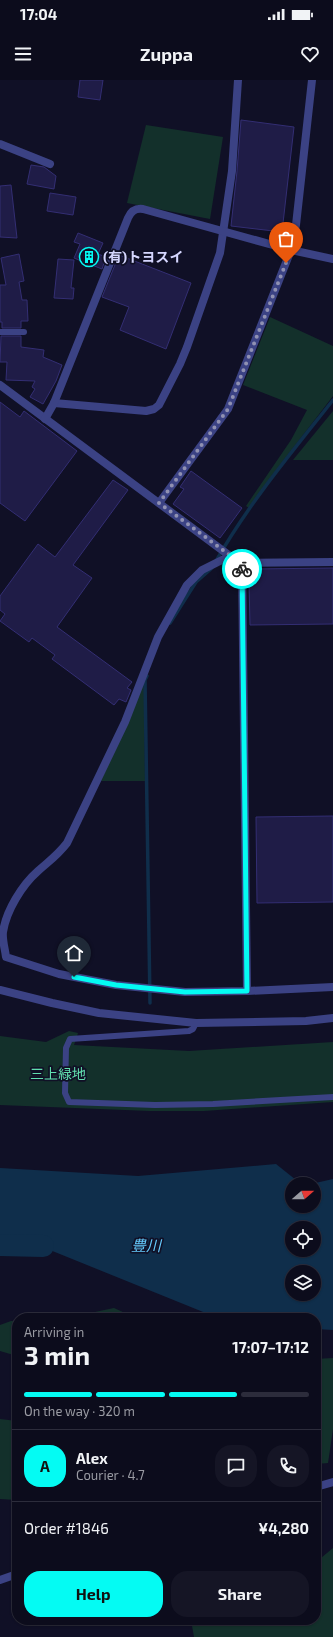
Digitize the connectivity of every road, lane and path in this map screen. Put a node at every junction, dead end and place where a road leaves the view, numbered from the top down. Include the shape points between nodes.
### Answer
1 (238, 80) edge
2 (312, 80) edge
3 (0, 144) edge
4 (50, 164) dead end
5 (223, 231) junction
6 (291, 250) junction
7 (333, 260) edge
8 (0, 332) edge
9 (24, 332) dead end
10 (0, 385) edge
11 (54, 403) junction
12 (45, 419) junction
13 (159, 503) junction
14 (230, 556) junction
15 (333, 562) edge
16 (242, 564) junction
17 (333, 987) edge
18 (0, 990) edge
19 (247, 991) junction
20 (333, 1018) edge
21 (196, 1023) junction
22 (333, 1097) edge
23 (333, 1482) edge
24 (321, 1486) edge
25 (12, 1576) edge
26 (0, 1580) edge

1 - 5 street via 232,171
2 - 6 street
3 - 4 street
5 - 6 street
5 - 11 street via 220,253 187,347 159,405 146,411
5 - 11 street via 139,208 131,212
6 - 7 street
6 - 13 street via 228,409
8 - 9 lane
10 - 12 street
11 - 12 street
12 - 13 street
13 - 14 street
14 - 16 street
14 - 19 street via 202,570 187,585 158,637 125,722 66,843 58,855 36,872 22,890 3,933 6,956 59,974 116,985 185,992
15 - 16 street
16 - 19 street
17 - 19 street
18 - 21 street via 99,1013
20 - 21 street via 306,1021
21 - 22 lane via 189,1031 71,1038 66,1048 65,1093 69,1102 214,1104
23 - 24 street
25 - 26 street

